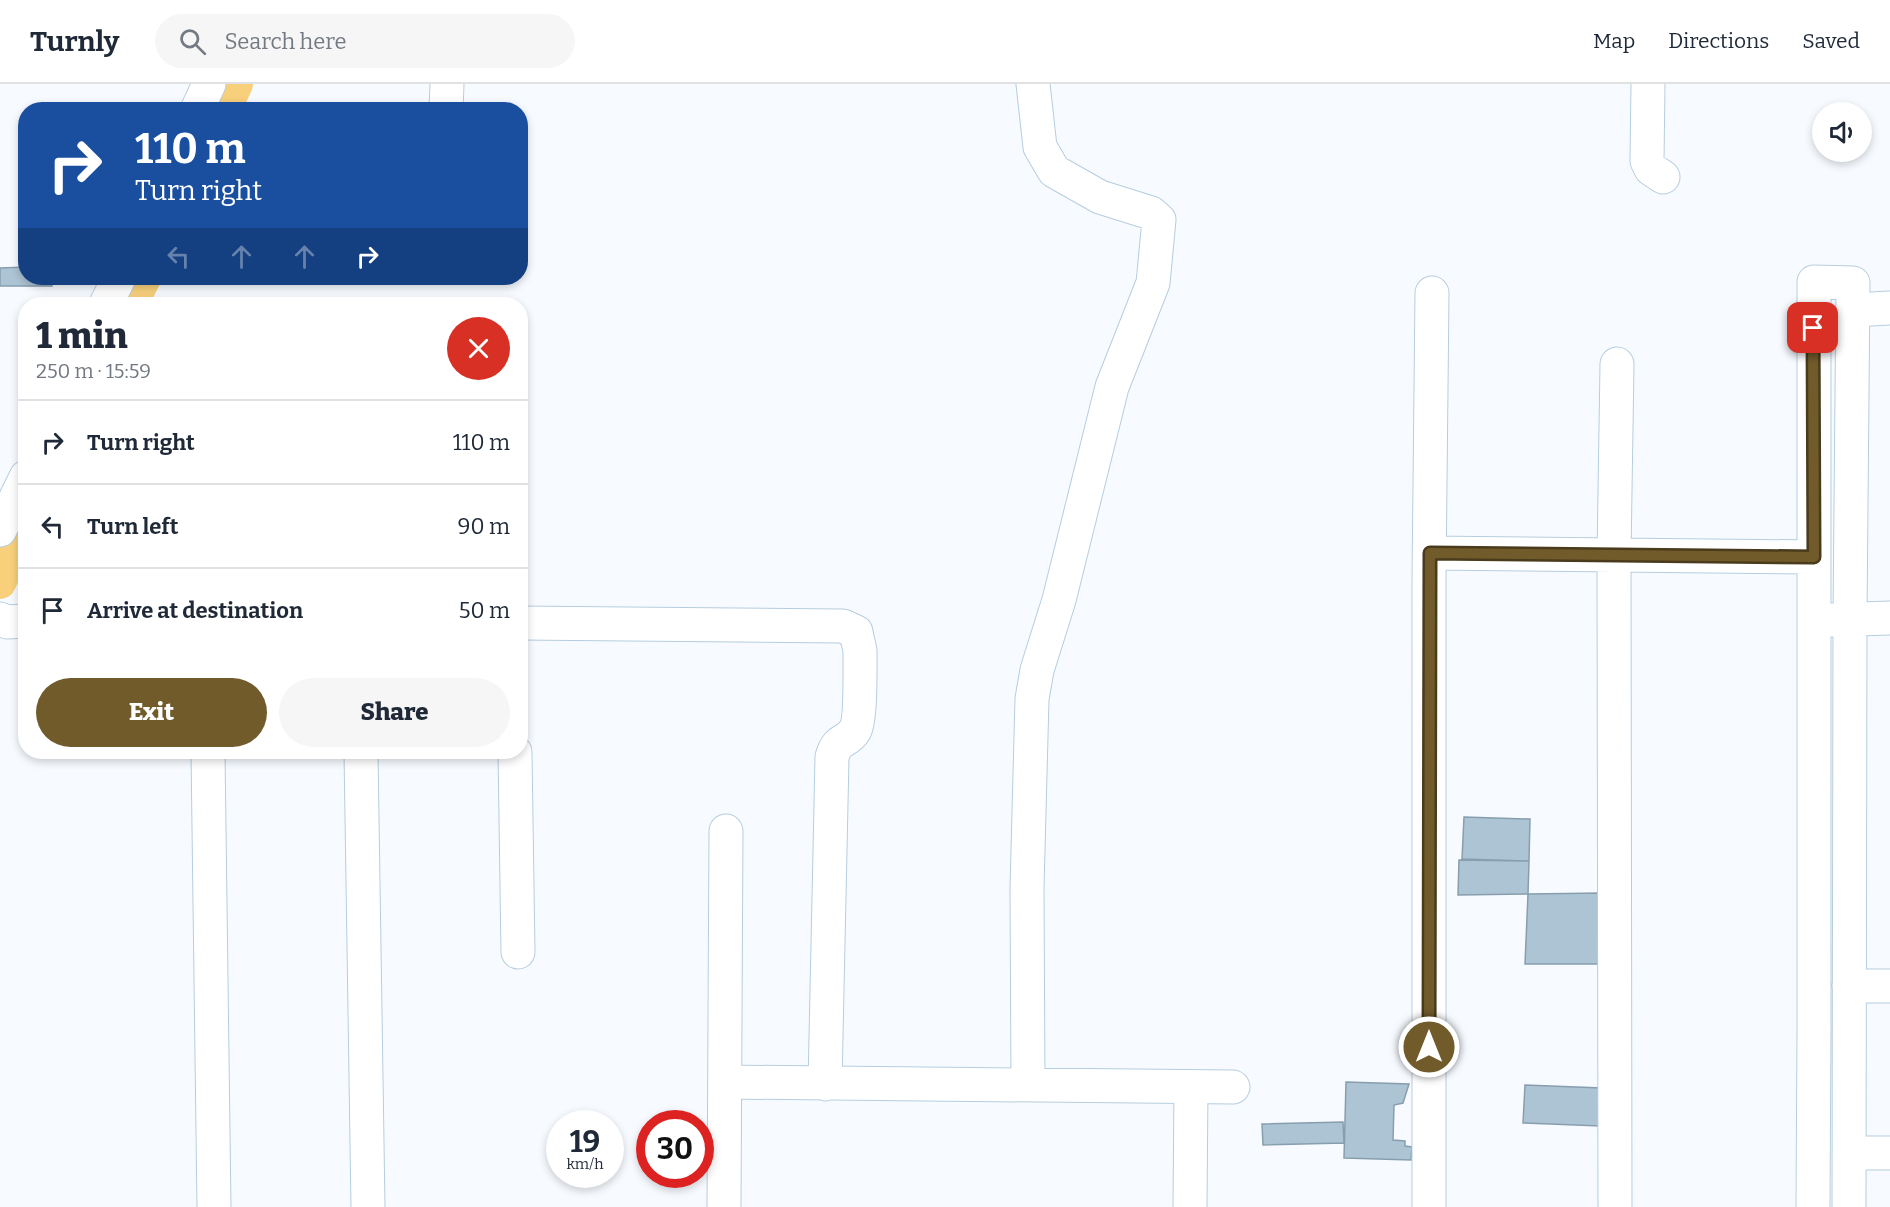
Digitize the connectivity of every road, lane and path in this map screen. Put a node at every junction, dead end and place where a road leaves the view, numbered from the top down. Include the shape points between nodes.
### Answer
1 (209, 84) edge
2 (447, 84) edge
3 (1033, 84) edge
4 (1626, 84) edge
5 (1648, 84) edge
6 (201, 102) edge
7 (446, 102) edge
8 (1624, 169) dead end
9 (1663, 177) dead end
10 (1432, 293) dead end
11 (1890, 308) edge
12 (1854, 310) junction
13 (1617, 364) dead end
14 (18, 493) edge
15 (0, 530) edge
16 (1430, 553) junction
17 (1614, 556) junction
18 (1814, 557) junction
19 (1850, 618) junction
20 (1890, 618) edge
21 (1814, 620) junction
22 (528, 623) edge
23 (208, 759) edge
24 (362, 759) edge
25 (515, 759) edge
26 (726, 831) dead end
27 (518, 952) dead end
28 (1849, 986) junction
29 (1890, 986) edge
30 (725, 1082) junction
31 (825, 1084) junction
32 (1028, 1085) junction
33 (1191, 1087) junction
34 (1233, 1087) dead end
35 (1849, 1153) junction
36 (1890, 1153) edge
37 (214, 1207) edge
38 (368, 1207) edge
39 (724, 1207) edge
40 (1190, 1207) edge
41 (1429, 1207) edge
42 (1615, 1207) edge
43 (1813, 1207) edge
44 (1849, 1207) edge

1 - 6 street
2 - 7 street
3 - 32 street via 1040,147 1054,171 1100,198 1151,213 1158,220 1153,283 1112,387 1032,699 1027,888
4 - 8 street
5 - 9 street via 1647,161
10 - 16 street
11 - 12 street
12 - 18 street via 1853,283 1814,282
12 - 19 street
13 - 17 street
14 - 15 street
16 - 17 street
16 - 41 street
17 - 18 street
17 - 42 street
18 - 21 street
19 - 20 street
19 - 21 street
19 - 28 street
21 - 43 street
22 - 31 street via 843,626 856,633 860,649 856,729 839,742 832,757
23 - 37 street
24 - 38 street
25 - 27 street
26 - 30 street
28 - 29 street
28 - 35 street
30 - 31 street
30 - 39 street
31 - 32 street
32 - 33 street
33 - 34 street
33 - 40 street
35 - 36 street
35 - 44 street

